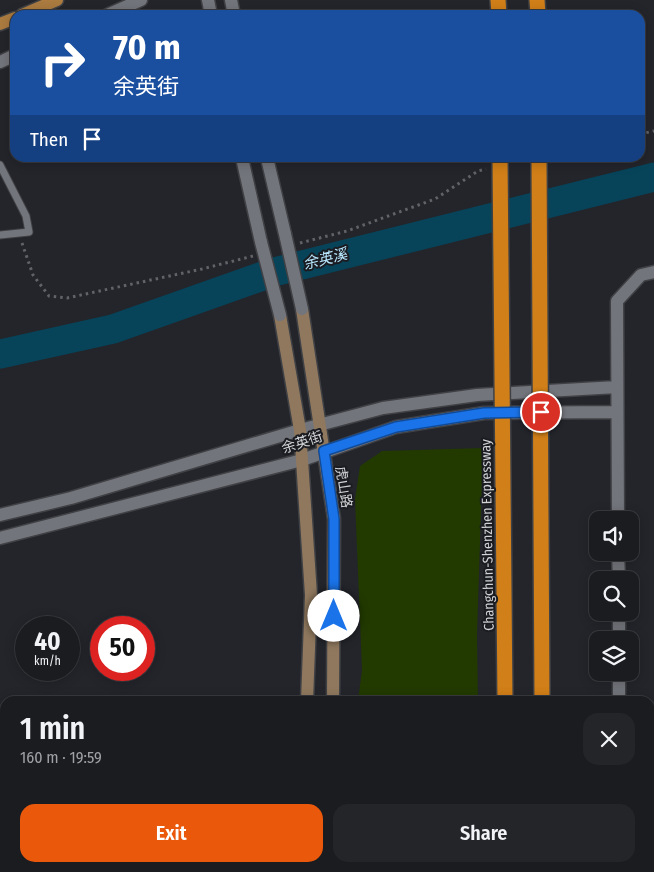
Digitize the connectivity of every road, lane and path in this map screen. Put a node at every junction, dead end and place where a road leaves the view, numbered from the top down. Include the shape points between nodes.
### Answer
1 (57, 0) edge
2 (141, 0) edge
3 (34, 10) edge
4 (118, 10) edge
5 (243, 162) edge
6 (268, 162) edge
7 (500, 162) edge
8 (538, 162) edge
9 (0, 165) edge
10 (0, 235) edge
11 (654, 272) edge
12 (302, 310) joint
13 (280, 315) joint
14 (617, 387) junction
15 (617, 412) junction
16 (320, 425) junction
17 (300, 430) junction
18 (324, 451) junction
19 (302, 460) junction
20 (618, 511) edge
21 (0, 515) edge
22 (0, 538) edge
23 (619, 681) edge
24 (307, 696) edge
25 (333, 696) edge
26 (505, 696) edge
27 (542, 696) edge
28 (619, 696) edge

1 - 3 main road
2 - 4 street
5 - 13 street, bridge
6 - 12 street, bridge
7 - 26 highway, Changchun-Shenzhen Expressway, bridge
8 - 27 highway, bridge
9 - 10 lane via 26,216 29,232
11 - 14 street via 641,275 617,301
12 - 16 main road, 虎山路
13 - 17 main road
14 - 15 street
14 - 16 street, 余英街 via 477,394 383,408
15 - 18 street, 余英街 via 484,413 396,427
15 - 20 street
16 - 17 street, 余英街
16 - 18 main road, 虎山路
17 - 19 main road
17 - 21 street, 余英街 via 71,498
18 - 19 street, 余英街
18 - 25 main road, 虎山路 via 334,519
19 - 22 street, 余英街
19 - 24 main road via 311,595
23 - 28 street

